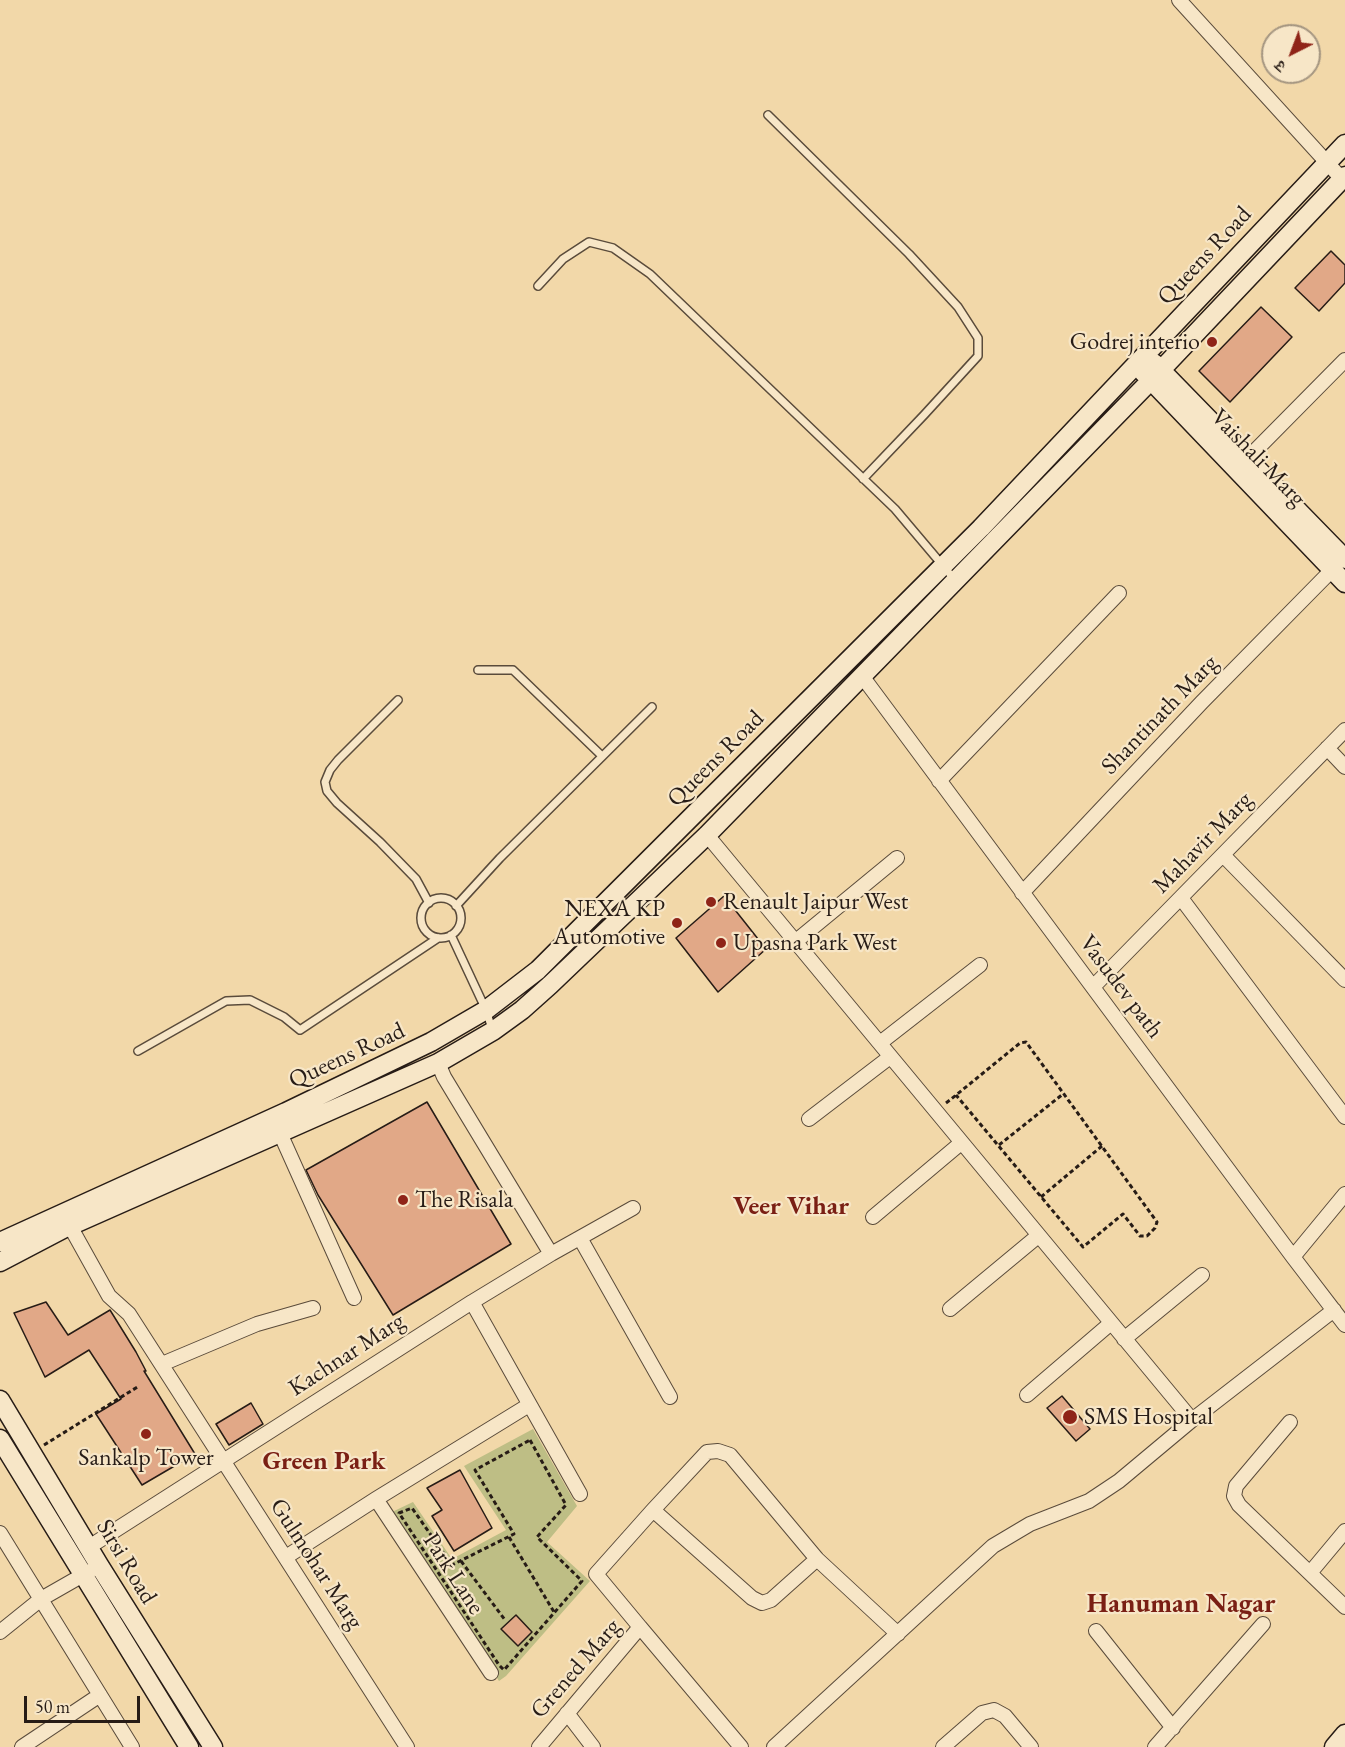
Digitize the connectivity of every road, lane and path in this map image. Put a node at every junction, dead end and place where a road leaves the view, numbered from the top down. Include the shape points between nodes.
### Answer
1 (1179, 0) edge
2 (768, 115) dead end
3 (1345, 144) edge
4 (1327, 163) junction
5 (1343, 177) edge
6 (538, 286) dead end
7 (1141, 361) junction
8 (1344, 364) edge
9 (1156, 375) junction
10 (1248, 458) junction
11 (863, 478) junction
12 (1338, 564) edge
13 (950, 573) junction
14 (1345, 583) edge
15 (1119, 593) dead end
16 (478, 670) dead end
17 (862, 676) junction
18 (398, 700) dead end
19 (652, 707) dead end
20 (1345, 730) edge
21 (1327, 748) junction
22 (602, 756) junction
23 (1345, 767) edge
24 (939, 781) junction
25 (707, 835) junction
26 (1223, 855) junction
27 (897, 858) dead end
28 (1022, 893) junction
29 (1181, 898) junction
30 (429, 903) junction
31 (456, 906) junction
32 (451, 935) junction
33 (438, 938) junction
34 (795, 942) junction
35 (980, 965) dead end
36 (1345, 980) edge
37 (1093, 987) junction
38 (486, 1010) junction
39 (493, 1032) junction
40 (880, 1044) junction
41 (138, 1051) dead end
42 (890, 1057) junction
43 (438, 1063) junction
44 (1064, 1094) junction
45 (956, 1095) junction
46 (936, 1113) junction
47 (1345, 1117) edge
48 (809, 1119) dead end
49 (280, 1133) junction
50 (961, 1143) junction
51 (999, 1145) junction
52 (1102, 1146) junction
53 (1345, 1194) edge
54 (1041, 1197) junction
55 (633, 1208) dead end
56 (873, 1217) dead end
57 (70, 1226) junction
58 (1038, 1236) junction
59 (580, 1238) junction
60 (0, 1242) edge
61 (551, 1254) junction
62 (1293, 1257) junction
63 (0, 1262) edge
64 (1202, 1275) dead end
65 (354, 1298) dead end
66 (472, 1302) junction
67 (313, 1308) dead end
68 (950, 1309) dead end
69 (1334, 1310) junction
70 (1111, 1323) junction
71 (1345, 1325) edge
72 (1124, 1339) junction
73 (162, 1364) junction
74 (139, 1386) dead end
75 (1027, 1395) dead end
76 (670, 1396) dead end
77 (0, 1400) edge
78 (529, 1405) junction
79 (1192, 1420) junction
80 (1290, 1422) dead end
81 (0, 1439) edge
82 (32, 1453) junction
83 (223, 1461) junction
84 (580, 1494) dead end
85 (376, 1499) junction
86 (653, 1510) junction
87 (1345, 1531) edge
88 (0, 1533) edge
89 (509, 1536) junction
90 (89, 1547) junction
91 (5, 1556) edge
92 (286, 1557) junction
93 (817, 1559) junction
94 (461, 1561) junction
95 (99, 1565) junction
96 (1310, 1573) junction
97 (82, 1575) junction
98 (41, 1599) junction
99 (1345, 1607) edge
100 (555, 1612) junction
101 (505, 1620) dead end
102 (1263, 1624) dead end
103 (640, 1628) junction
104 (1096, 1631) dead end
105 (0, 1632) edge
106 (898, 1634) junction
107 (491, 1673) dead end
108 (100, 1695) junction
109 (567, 1713) junction
110 (1173, 1728) junction
111 (1345, 1734) edge
112 (209, 1740) edge
113 (22, 1747) edge
114 (132, 1747) edge
115 (188, 1747) edge
116 (407, 1747) edge
117 (539, 1747) edge
118 (593, 1747) edge
119 (741, 1747) edge
120 (774, 1747) edge
121 (943, 1747) edge
122 (1031, 1747) edge
123 (1155, 1747) edge
124 (1334, 1747) edge

1 - 4 street
2 - 11 lane via 909,254 958,307 978,338 978,356
3 - 4 street, Queens Road
4 - 5 street
4 - 7 street, Queens Road
5 - 9 street, Queens Road
6 - 11 lane via 563,259 588,242 614,248 650,274
7 - 9 street, Vaishali Marg
7 - 13 street, Queens Road
8 - 10 street
9 - 10 street, Vaishali Marg
9 - 12 street, Vaishali Marg
9 - 13 street, Queens Road
10 - 12 street, Vaishali Marg
11 - 13 lane
12 - 14 street, Vaishali Marg
12 - 28 street, Shantinath Marg
13 - 17 street, Queens Road
13 - 38 street, Queens Road via 538,970
15 - 24 street
16 - 22 lane via 513,670
17 - 24 street, Vasudev path
17 - 25 street, Queens Road
18 - 30 lane via 338,760 325,782 336,803 416,879
19 - 22 lane
20 - 21 street, Mahavir Marg
21 - 23 street
21 - 26 street, Mahavir Marg
22 - 31 lane
24 - 28 street, Vasudev path
25 - 34 street
25 - 39 street, Queens Road via 550,986
26 - 29 street, Mahavir Marg
26 - 36 street
27 - 34 street
28 - 37 street, Vasudev path
29 - 37 street, Mahavir Marg
29 - 47 street
30 - 31 lane via 441,899
30 - 33 lane via 421,920 427,932
31 - 32 lane via 461,919
32 - 33 lane
32 - 38 lane
33 - 41 lane via 300,1030 250,1000 226,1001
34 - 40 street
35 - 40 street
37 - 62 street, Vasudev path
38 - 39 lane
38 - 60 street, Queens Road via 431,1042 286,1112
39 - 43 street, Queens Road
40 - 42 street
42 - 46 street
42 - 48 street
43 - 49 street, Queens Road
43 - 61 street
44 - 45 path via 1026,1042
44 - 51 path
44 - 52 path
45 - 46 path
45 - 51 path
46 - 50 street
49 - 57 street, Queens Road
49 - 65 street
50 - 56 street
50 - 58 street
51 - 54 path
52 - 54 path
52 - 54 path via 1157,1222 1147,1236 1140,1236 1123,1214 1083,1247
53 - 62 street
55 - 59 street, Kachnar Marg
57 - 63 street, Queens Road
57 - 73 street, Gulmohar Marg via 109,1296 129,1314
58 - 68 street
58 - 70 street
59 - 61 street, Kachnar Marg
59 - 76 street
61 - 66 street, Kachnar Marg
62 - 69 street, Vasudev path
64 - 72 street
66 - 78 street
66 - 83 street, Kachnar Marg
67 - 73 street via 257,1324
69 - 71 street, Vasudev path
69 - 79 street
70 - 72 street
70 - 75 street
72 - 79 street
73 - 83 street, Gulmohar Marg
74 - 82 path
77 - 82 street, Sirsi Road
78 - 84 street
78 - 85 street
79 - 106 street via 1089,1501 1030,1524 993,1546
80 - 96 street via 1236,1485 1234,1496
81 - 97 street, Sirsi Road
82 - 90 street, Sirsi Road
83 - 90 street, Kachnar Marg
83 - 92 street, Gulmohar Marg
85 - 92 street
85 - 107 street, Park Lane
86 - 93 street via 762,1603 771,1600
86 - 93 street via 707,1452 718,1451 730,1455
86 - 103 street via 596,1574
87 - 96 street
88 - 91 street
89 - 94 path
89 - 100 path
89 - 100 path via 514,1534 475,1470 530,1440 566,1505 537,1537 582,1581
90 - 95 street, Sirsi Road
91 - 98 street
92 - 116 street, Gulmohar Marg
93 - 106 street
94 - 100 path via 453,1565 412,1508 399,1513 504,1670
94 - 101 path
95 - 97 street
95 - 112 street, Sirsi Road
96 - 99 street
97 - 98 street
97 - 115 street, Sirsi Road
98 - 105 street
98 - 108 street
102 - 110 street
103 - 109 street, Grened Marg
103 - 119 street, Grened Marg
104 - 110 street
106 - 120 street
108 - 113 street
108 - 114 street
109 - 117 street, Grened Marg
109 - 118 street
110 - 123 street
111 - 124 street
112 - 115 street
121 - 122 street via 982,1713 994,1710 1005,1716

